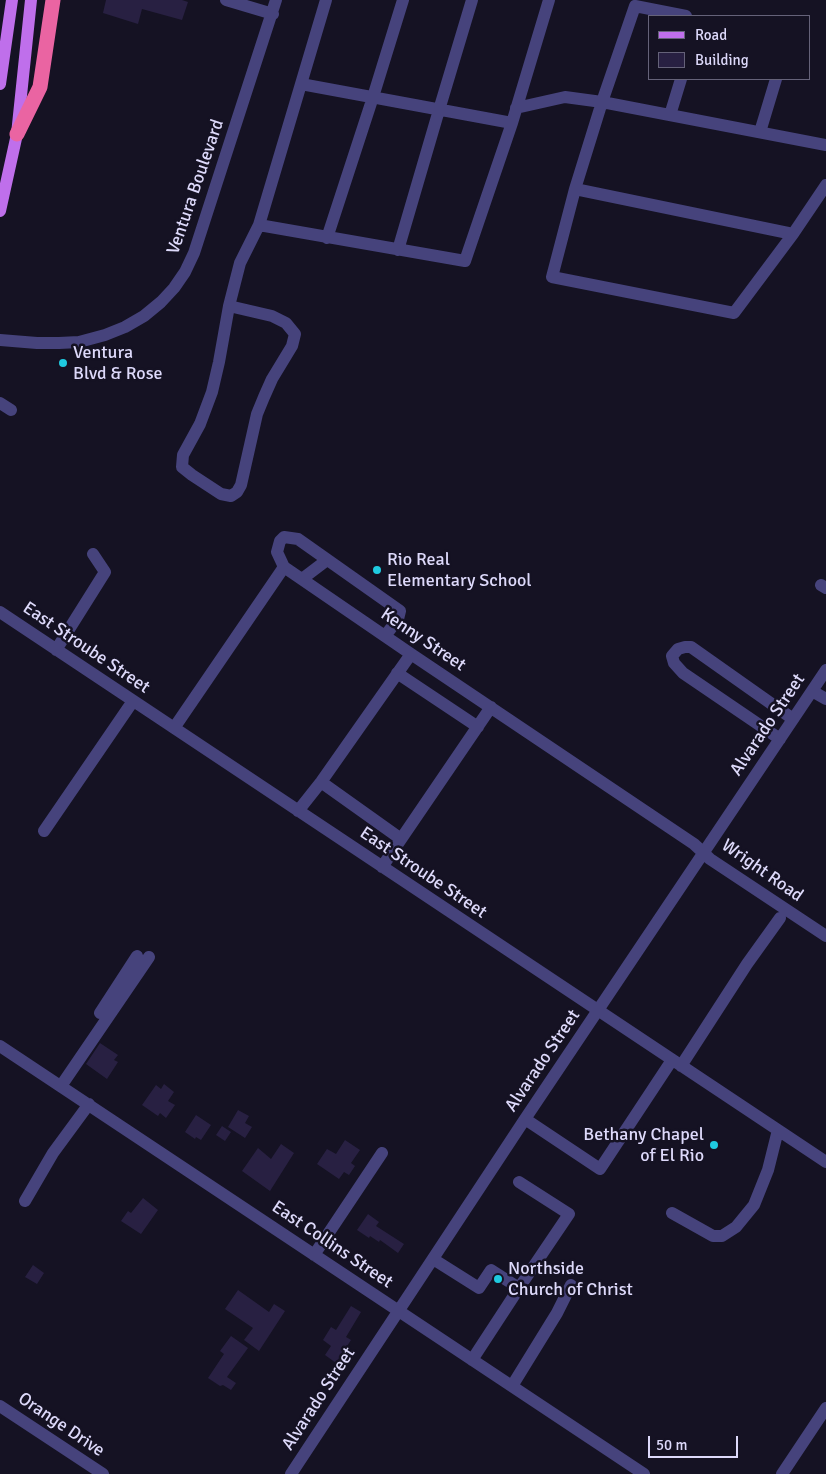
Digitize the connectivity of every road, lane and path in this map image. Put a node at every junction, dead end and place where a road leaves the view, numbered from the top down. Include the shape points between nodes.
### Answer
1 (12, 0) edge
2 (31, 0) edge
3 (53, 0) edge
4 (226, 0) edge
5 (276, 0) edge
6 (326, 0) edge
7 (403, 0) edge
8 (472, 0) edge
9 (549, 0) edge
10 (670, 6) edge
11 (272, 14) junction
12 (684, 15) edge
13 (681, 80) edge
14 (776, 80) edge
15 (0, 84) edge
16 (301, 84) junction
17 (373, 97) junction
18 (602, 102) junction
19 (516, 108) junction
20 (439, 110) junction
21 (670, 116) junction
22 (512, 123) junction
23 (760, 132) junction
24 (17, 134) junction
25 (826, 144) edge
26 (826, 185) edge
27 (575, 189) junction
28 (0, 211) edge
29 (259, 225) junction
30 (793, 234) junction
31 (327, 238) junction
32 (398, 250) junction
33 (229, 306) junction
34 (0, 340) edge
35 (93, 554) dead end
36 (327, 560) junction
37 (284, 567) junction
38 (302, 579) junction
39 (0, 612) edge
40 (385, 636) junction
41 (56, 650) junction
42 (411, 654) junction
43 (826, 670) edge
44 (397, 673) junction
45 (812, 691) junction
46 (826, 699) edge
47 (133, 701) junction
48 (491, 708) junction
49 (793, 719) junction
50 (478, 727) junction
51 (174, 728) junction
52 (780, 738) junction
53 (321, 782) junction
54 (298, 811) junction
55 (44, 831) dead end
56 (401, 839) junction
57 (704, 852) junction
58 (382, 867) junction
59 (780, 918) dead end
60 (826, 936) edge
61 (143, 956) dead end
62 (598, 1011) junction
63 (0, 1046) edge
64 (676, 1063) junction
65 (58, 1084) junction
66 (89, 1104) junction
67 (525, 1119) junction
68 (778, 1130) junction
69 (382, 1153) dead end
70 (826, 1162) edge
71 (519, 1182) dead end
72 (25, 1201) dead end
73 (672, 1213) dead end
74 (314, 1255) junction
75 (433, 1258) junction
76 (570, 1285) dead end
77 (519, 1288) junction
78 (398, 1311) junction
79 (472, 1360) junction
80 (512, 1386) junction
81 (0, 1406) edge
82 (826, 1408) edge
83 (103, 1474) edge
84 (291, 1474) edge
85 (644, 1474) edge
86 (782, 1474) edge

1 - 15 main road
2 - 24 main road
3 - 24 highway via 40,86
4 - 11 street
5 - 11 street, Ventura Boulevard
6 - 16 street
7 - 17 street
8 - 20 street
9 - 19 street
10 - 12 street
10 - 18 street via 636,6
11 - 34 street, Ventura Boulevard via 194,253 174,288 144,316 105,335 59,344
13 - 21 street
14 - 23 street
16 - 17 street
16 - 29 street
17 - 20 street
17 - 31 street
18 - 19 street via 565,98
18 - 21 street
18 - 27 street
19 - 22 street
20 - 22 street
20 - 32 street
21 - 23 street
22 - 32 street via 465,261
23 - 25 street
24 - 28 main road
26 - 30 street
27 - 30 street
27 - 30 street via 552,277 734,313
29 - 31 street
29 - 33 street via 240,263
31 - 32 street
33 - 33 street via 212,392 183,455 182,467 221,494 231,496 241,485 257,414 295,334 286,323 272,316
35 - 41 street via 105,572
36 - 37 street via 298,539 284,537 277,552
36 - 38 street
36 - 40 street via 400,611
37 - 38 street, Kenny Street
37 - 51 street
38 - 40 street, Kenny Street
39 - 41 street, East Stroube Street
40 - 42 street, Kenny Street
41 - 47 street, East Stroube Street
42 - 44 street
42 - 48 street, Kenny Street
43 - 45 street, Alvarado Street
44 - 50 street
44 - 53 street
45 - 46 street
45 - 49 street, Alvarado Street
47 - 51 street, East Stroube Street
47 - 55 street
48 - 50 street
48 - 57 street, Kenny Street
49 - 52 street, Alvarado Street
49 - 52 street via 691,647 678,649 672,656 683,673
50 - 56 street
51 - 54 street, East Stroube Street
52 - 57 street, Alvarado Street
53 - 54 street
53 - 56 street
54 - 58 street, East Stroube Street
56 - 58 street
57 - 60 street, Wright Road
57 - 62 street, Alvarado Street
58 - 62 street, East Stroube Street
59 - 64 street
61 - 65 street
62 - 64 street, East Stroube Street
62 - 67 street, Alvarado Street
63 - 65 street, East Collins Street
64 - 67 street via 600,1169
64 - 68 street, East Stroube Street
65 - 66 street, East Collins Street
66 - 72 street via 53,1153
66 - 74 street, East Collins Street
67 - 75 street, Alvarado Street
68 - 70 street, East Stroube Street
68 - 73 street via 768,1170 754,1205 736,1227 722,1236 713,1236
69 - 74 street
71 - 77 street via 568,1214
74 - 78 street, East Collins Street
75 - 77 street via 479,1288 491,1270
75 - 78 street, Alvarado Street
76 - 80 street via 557,1313
77 - 79 street
78 - 79 street, East Collins Street
78 - 84 street, Alvarado Street
79 - 80 street, East Collins Street
80 - 85 street, East Collins Street
81 - 83 street, Orange Drive
82 - 86 street

